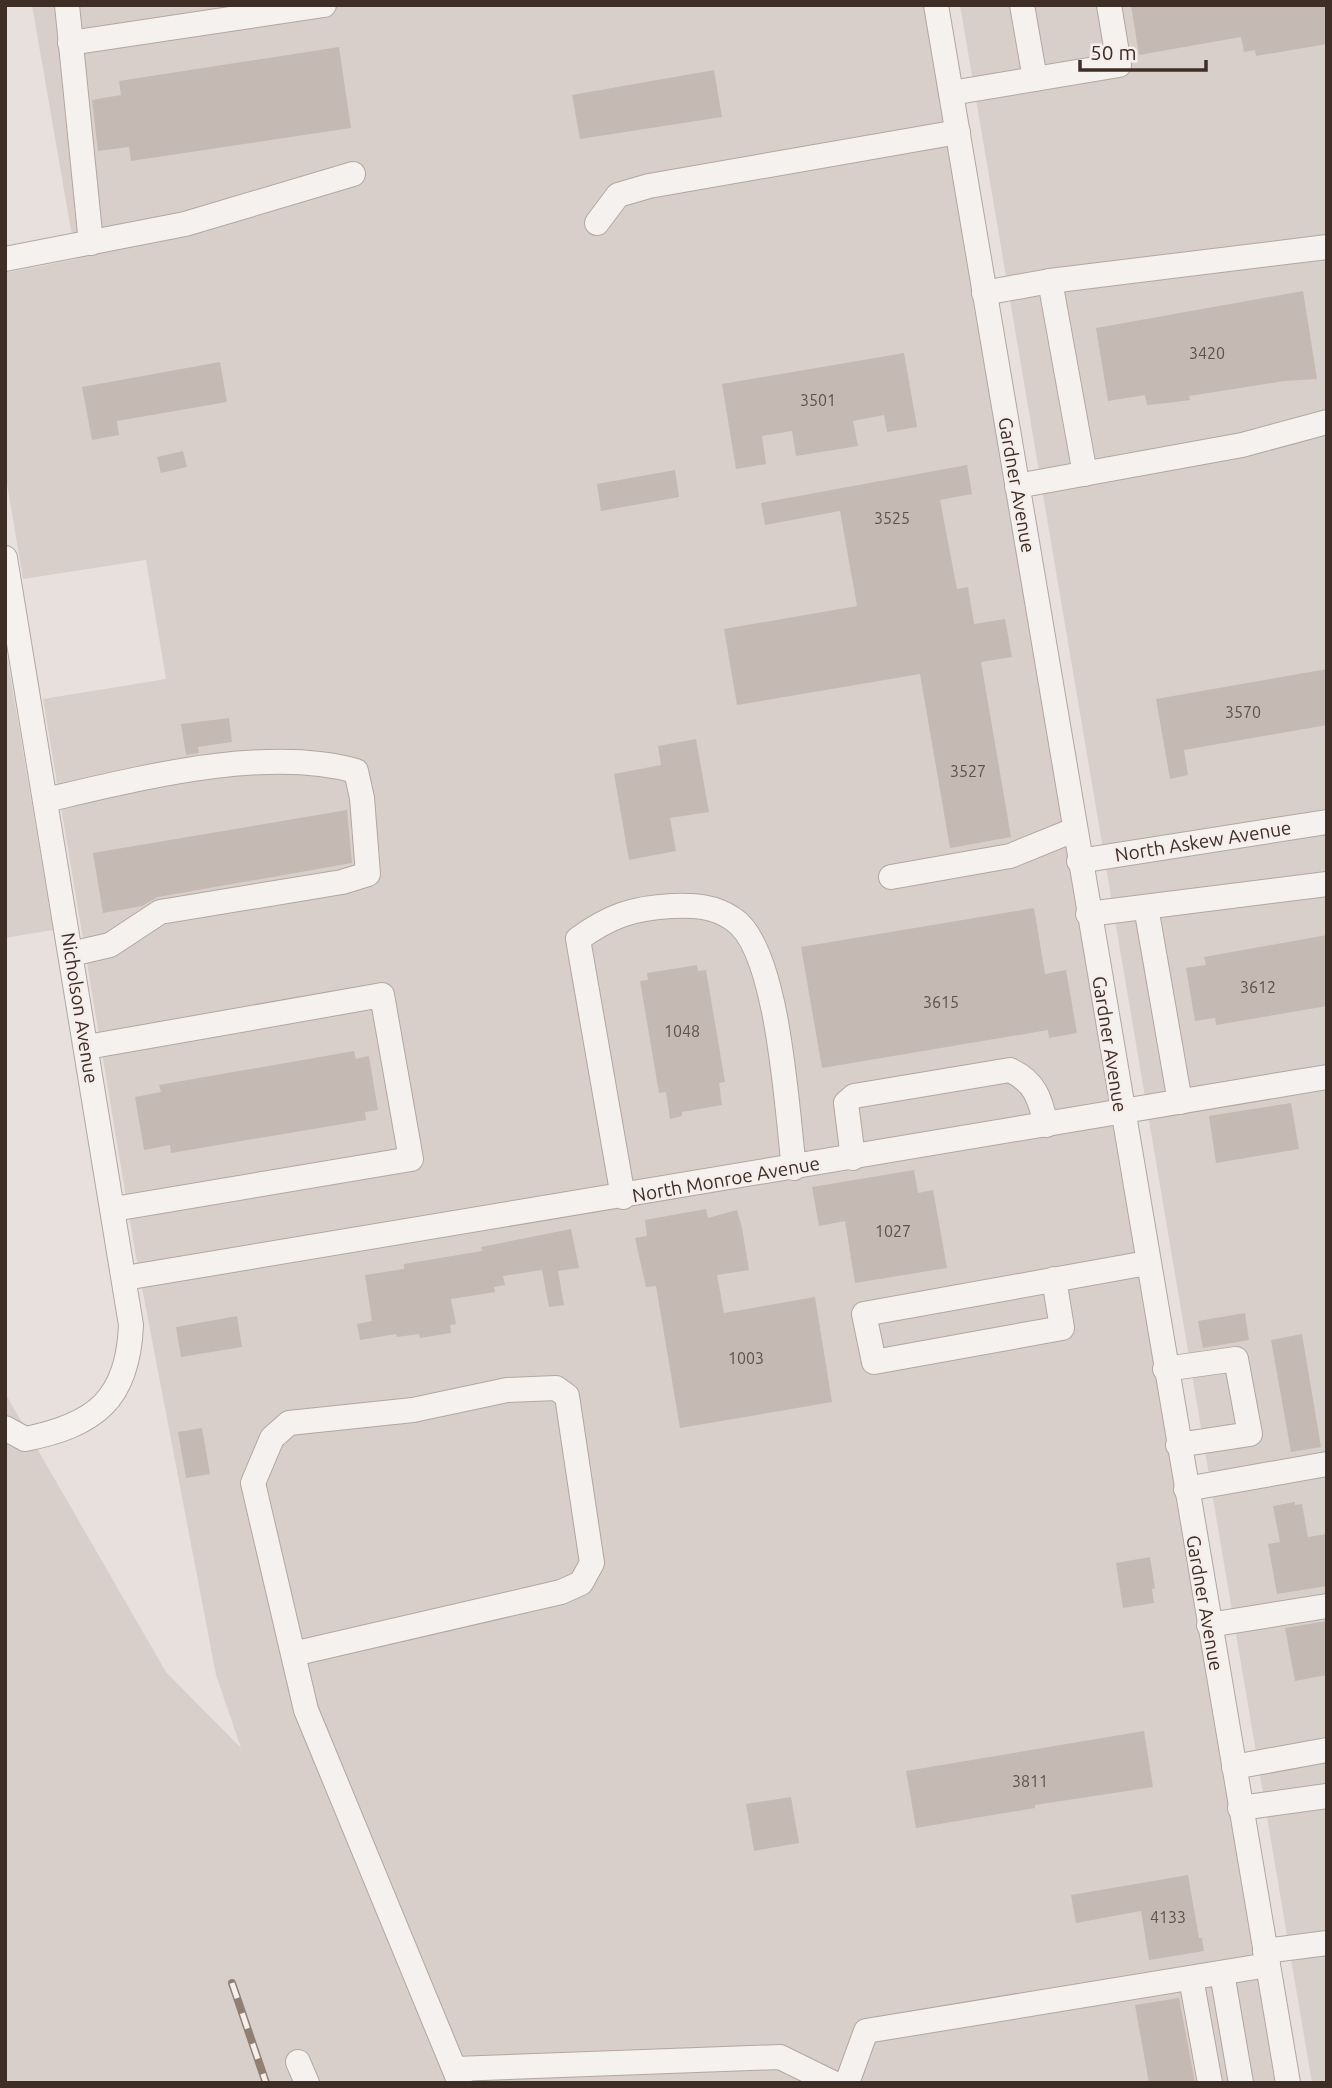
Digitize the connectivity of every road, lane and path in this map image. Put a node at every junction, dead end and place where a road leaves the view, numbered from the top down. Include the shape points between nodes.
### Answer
1 (67, 5) edge
2 (324, 5) edge
3 (936, 5) edge
4 (1022, 5) edge
5 (1109, 5) edge
6 (70, 43) junction
7 (1035, 79) junction
8 (951, 93) junction
9 (958, 132) junction
10 (353, 174) dead end
11 (597, 223) dead end
12 (91, 243) junction
13 (1327, 247) edge
14 (5, 260) edge
15 (1050, 281) junction
16 (984, 293) junction
17 (1327, 422) edge
18 (1085, 474) junction
19 (1017, 486) junction
20 (5, 558) edge
21 (46, 800) junction
22 (1327, 822) edge
23 (1074, 830) junction
24 (1079, 861) junction
25 (891, 877) dead end
26 (1327, 884) edge
27 (1146, 906) junction
28 (1088, 914) junction
29 (71, 954) junction
30 (87, 1048) junction
31 (1327, 1077) edge
32 (1180, 1102) junction
33 (1121, 1112) junction
34 (1046, 1125) junction
35 (853, 1158) junction
36 (794, 1168) junction
37 (623, 1197) junction
38 (114, 1209) junction
39 (1147, 1263) junction
40 (125, 1278) junction
41 (1054, 1279) junction
42 (1165, 1369) junction
43 (5, 1428) edge
44 (1178, 1445) junction
45 (1327, 1464) edge
46 (1186, 1489) junction
47 (1327, 1606) edge
48 (1209, 1626) junction
49 (293, 1654) junction
50 (1327, 1750) edge
51 (1234, 1767) junction
52 (1327, 1796) edge
53 (1240, 1808) junction
54 (1327, 1942) edge
55 (1266, 1958) junction
56 (1222, 1973) junction
57 (1191, 1978) junction
58 (457, 2076) edge
59 (834, 2083) edge
60 (847, 2083) edge
61 (1210, 2083) edge
62 (1241, 2083) edge
63 (1287, 2083) edge

1 - 6 street
2 - 6 street
3 - 8 street, Gardner Avenue
4 - 7 street
5 - 7 street via 1119,65
6 - 12 street
7 - 8 street
8 - 9 street, Gardner Avenue
9 - 11 street via 649,186 618,195
9 - 16 street, Gardner Avenue
10 - 12 street via 185,224
12 - 14 street
13 - 15 street
15 - 16 street
15 - 18 street
16 - 19 street, Gardner Avenue
17 - 18 street via 1242,445
18 - 19 street
19 - 23 street, Gardner Avenue
20 - 21 street, Nicholson Avenue
21 - 29 street, Nicholson Avenue
21 - 29 street via 218,765 318,762 356,772 362,797 368,874 160,912 110,945
22 - 24 street, North Askew Avenue
23 - 24 street, Gardner Avenue
23 - 25 street via 1010,856
24 - 28 street, Gardner Avenue
26 - 27 street
27 - 28 street
27 - 32 street
28 - 33 street, Gardner Avenue
29 - 30 street, Nicholson Avenue
30 - 38 street, Nicholson Avenue
30 - 38 street via 382,995 411,1159
31 - 32 street, North Monroe Avenue
32 - 33 street, North Monroe Avenue
33 - 34 street, North Monroe Avenue
33 - 39 street, Gardner Avenue
34 - 35 street, North Monroe Avenue
34 - 35 street via 1040,1095 1026,1078 1010,1070 854,1096 846,1103
35 - 36 street, North Monroe Avenue
36 - 37 street, North Monroe Avenue
36 - 37 street via 769,981 754,943 735,919 701,905 647,908 608,918 578,939
37 - 40 street, North Monroe Avenue
38 - 40 street, Nicholson Avenue
39 - 41 street
39 - 42 street, Gardner Avenue
40 - 43 street, Nicholson Avenue via 131,1325 124,1374 117,1388 97,1411 63,1432 25,1439
41 - 41 street via 864,1314 874,1362 1062,1328
42 - 44 street, Gardner Avenue
42 - 44 street via 1236,1359 1250,1434
44 - 46 street, Gardner Avenue
45 - 46 street
46 - 48 street, Gardner Avenue
47 - 48 street
48 - 51 street, Gardner Avenue
49 - 49 street via 253,1483 272,1438 289,1423 413,1409 507,1390 556,1388 567,1396 592,1563 581,1583 561,1592
49 - 58 street via 306,1710
50 - 51 street
51 - 53 street, Gardner Avenue
52 - 53 street
53 - 55 street, Gardner Avenue
54 - 55 street
55 - 56 street
55 - 63 street, Gardner Avenue
56 - 57 street
56 - 62 street
57 - 60 street via 866,2031
57 - 61 street
58 - 59 street via 780,2057

